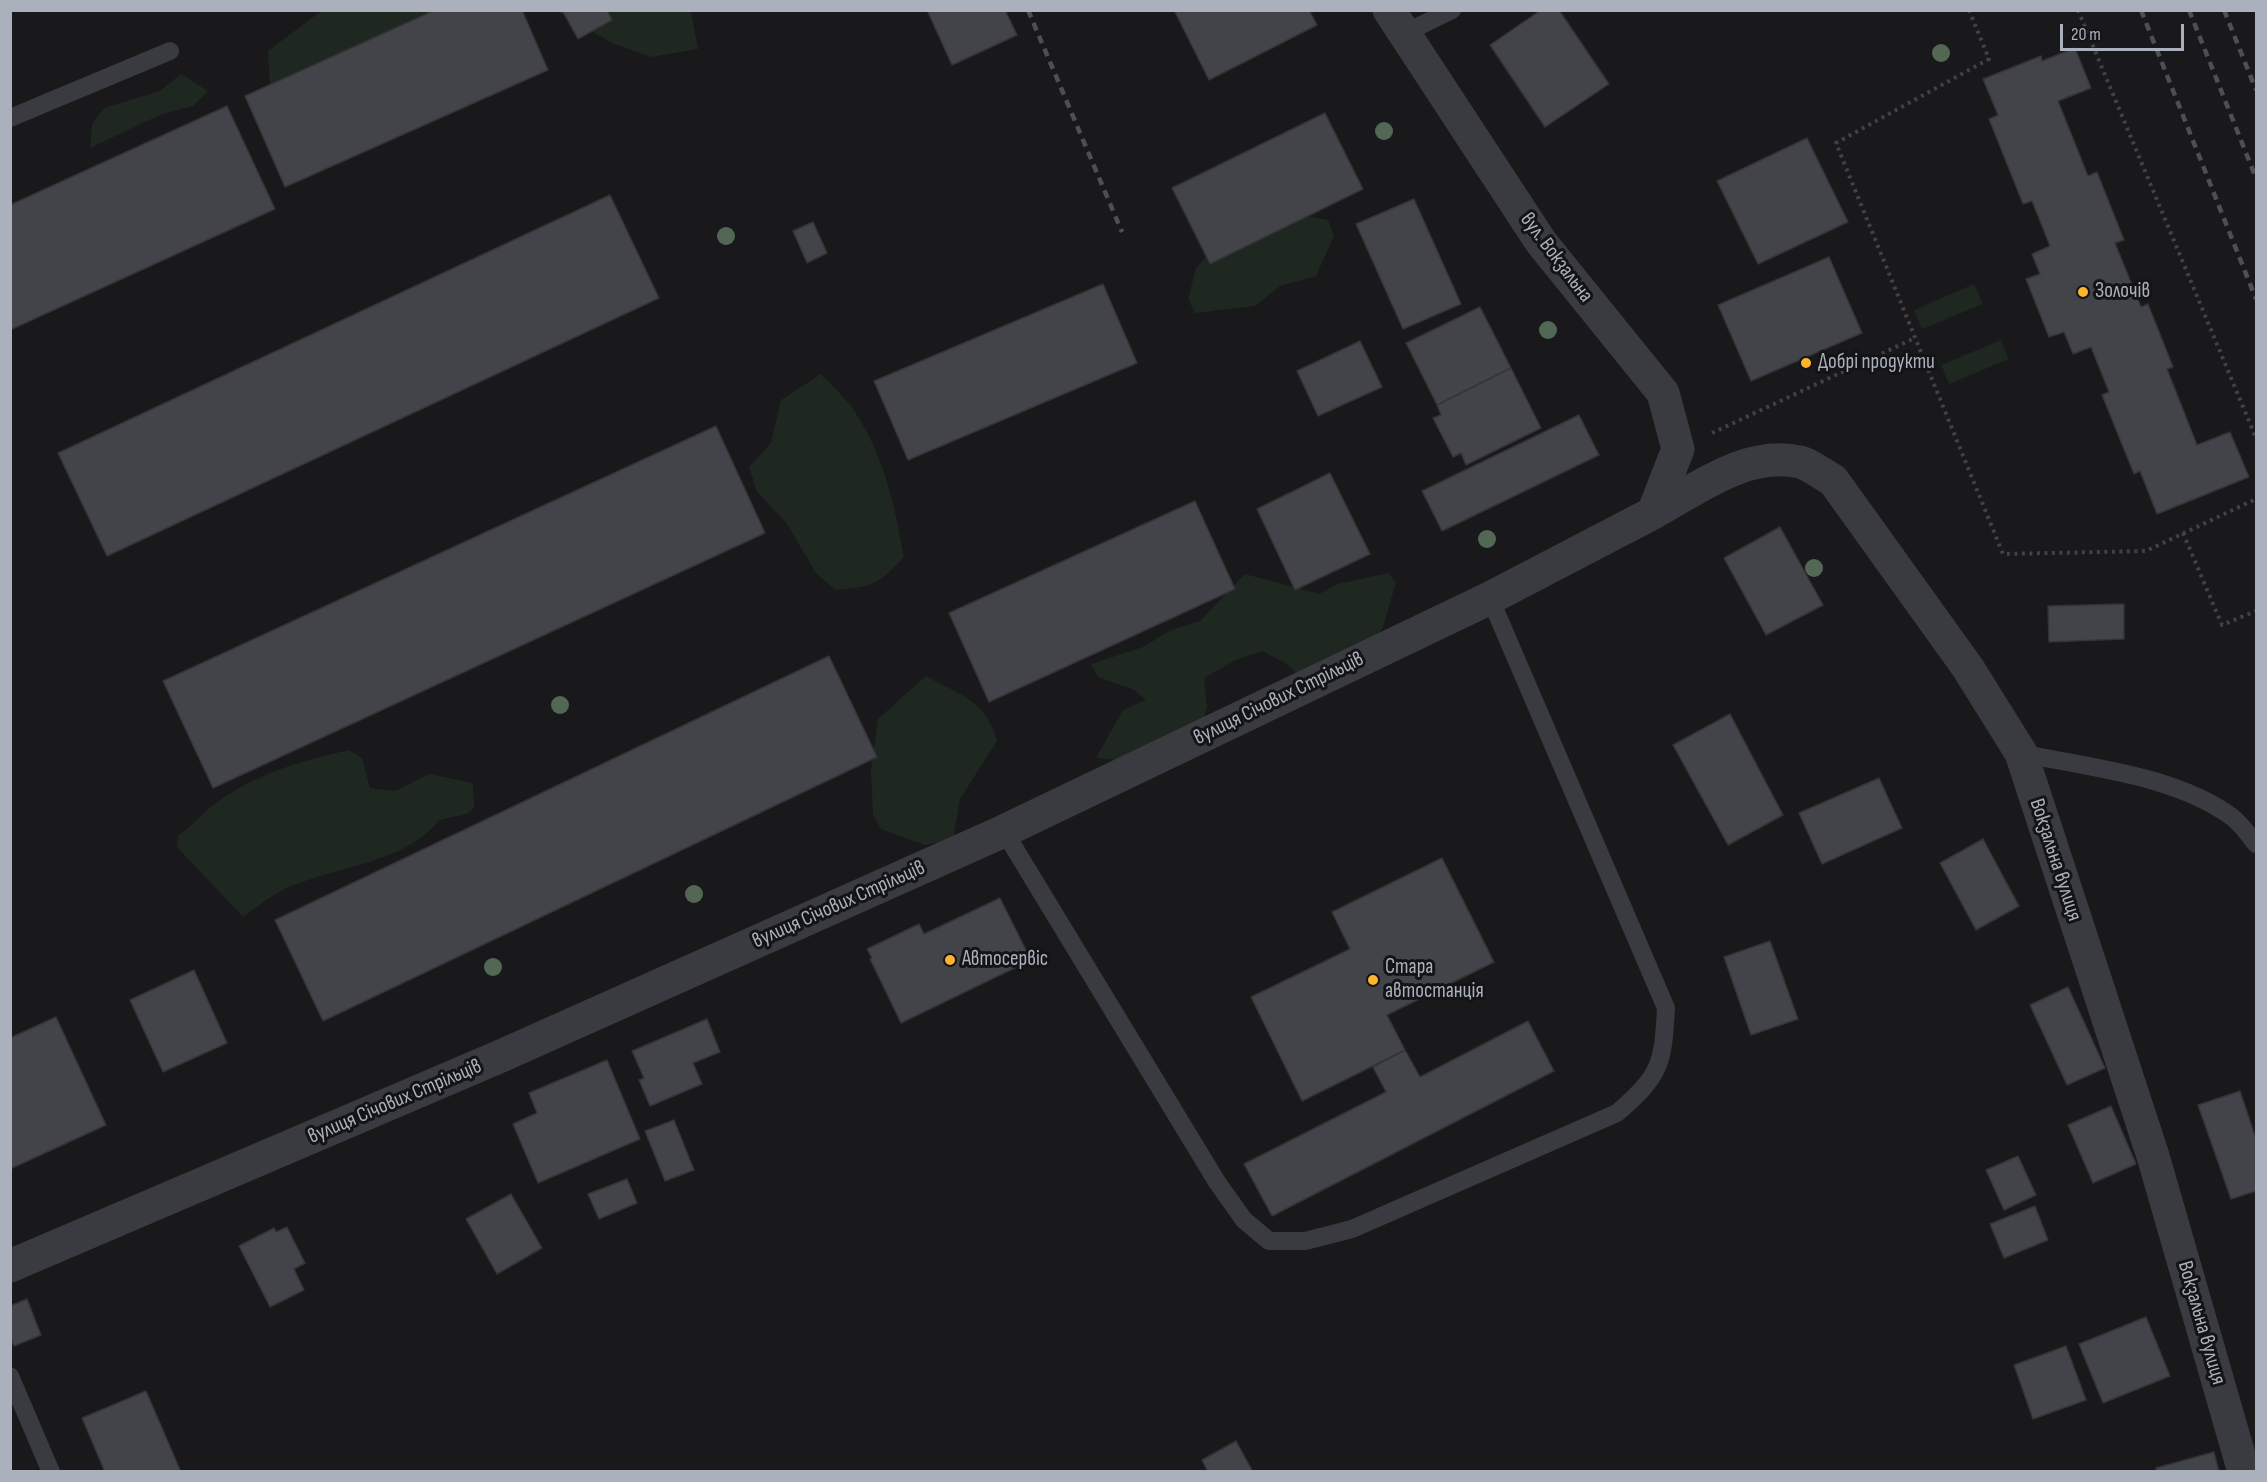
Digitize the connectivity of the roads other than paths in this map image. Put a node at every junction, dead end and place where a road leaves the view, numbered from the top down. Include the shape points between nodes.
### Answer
1 (1452, 10) edge
2 (1396, 22) edge
3 (170, 51) dead end
4 (10, 118) edge
5 (1653, 513) junction
6 (1490, 598) junction
7 (2021, 753) junction
8 (1004, 831) junction
9 (2256, 844) edge
10 (10, 1266) edge
11 (10, 1376) edge
12 (51, 1472) edge
13 (2244, 1472) edge

1 - 2 lane
2 - 5 street, вул. Вокзальна via 1541,242 1663,393 1678,449
3 - 4 lane
5 - 6 street, вулиця Січових Стрільців
5 - 7 street, Вокзальна вулиця via 1737,468 1768,460 1801,462 1833,480 1968,668
6 - 8 street, вулиця Січових Стрільців
6 - 8 lane via 1666,1008 1663,1056 1645,1089 1617,1113 1352,1229 1305,1241 1269,1241 1244,1220 1217,1182
7 - 9 lane via 2188,792 2234,819
7 - 13 street, Вокзальна вулиця via 2153,1156
8 - 10 street, вулиця Січових Стрільців via 501,1056
11 - 12 lane

